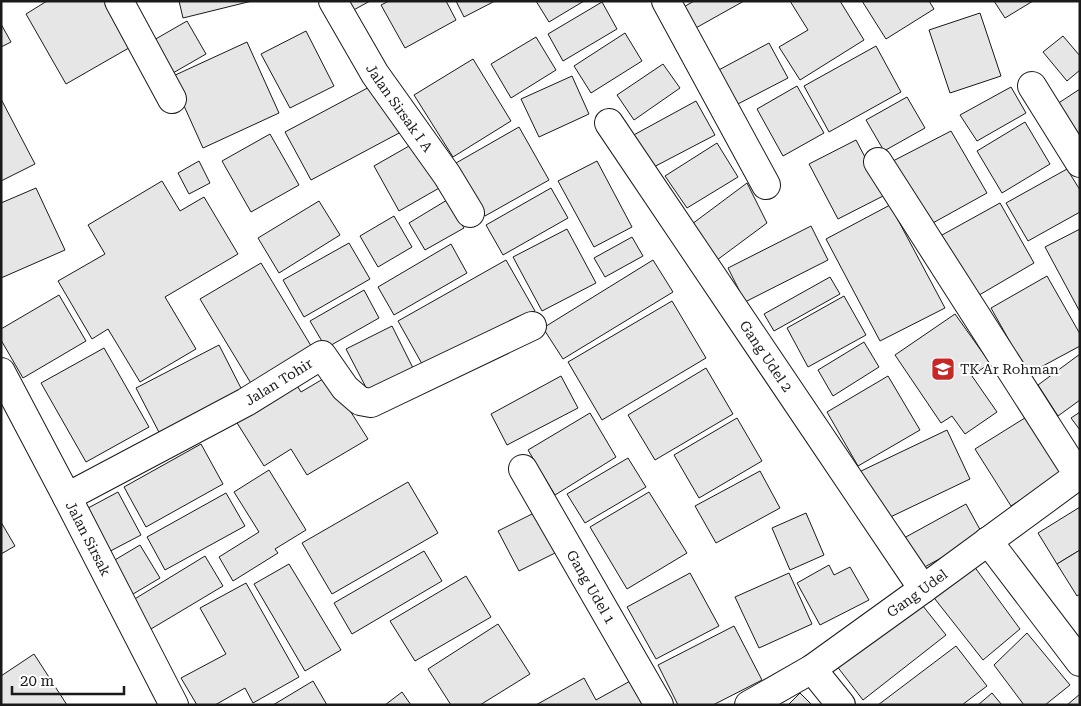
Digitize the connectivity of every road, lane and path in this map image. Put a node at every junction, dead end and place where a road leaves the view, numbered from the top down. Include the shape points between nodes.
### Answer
1 (119, 1) edge
2 (333, 1) edge
3 (666, 1) edge
4 (1032, 86) dead end
5 (172, 100) dead end
6 (608, 123) dead end
7 (878, 162) dead end
8 (1080, 162) edge
9 (766, 185) dead end
10 (470, 213) dead end
11 (532, 326) dead end
12 (5, 388) edge
13 (523, 469) dead end
14 (1079, 476) edge
15 (67, 497) junction
16 (988, 541) junction
17 (923, 589) junction
18 (1080, 662) edge
19 (812, 669) junction
20 (174, 705) edge
21 (659, 705) edge
22 (749, 705) edge
23 (841, 705) edge

1 - 5 street
2 - 10 street, Jalan Sirsak I A via 375,74
3 - 9 street
4 - 8 street
6 - 17 street, Gang Udel 2
7 - 14 street
11 - 15 street, Jalan Tohir via 371,403 360,401 345,388 322,355 246,402
12 - 15 street, Jalan Sirsak
13 - 21 street, Gang Udel 1
14 - 16 street, Gang Udel
15 - 20 street, Jalan Sirsak
16 - 17 street, Gang Udel
16 - 18 street
17 - 19 street, Gang Udel
19 - 22 street, Gang Udel
19 - 23 street

